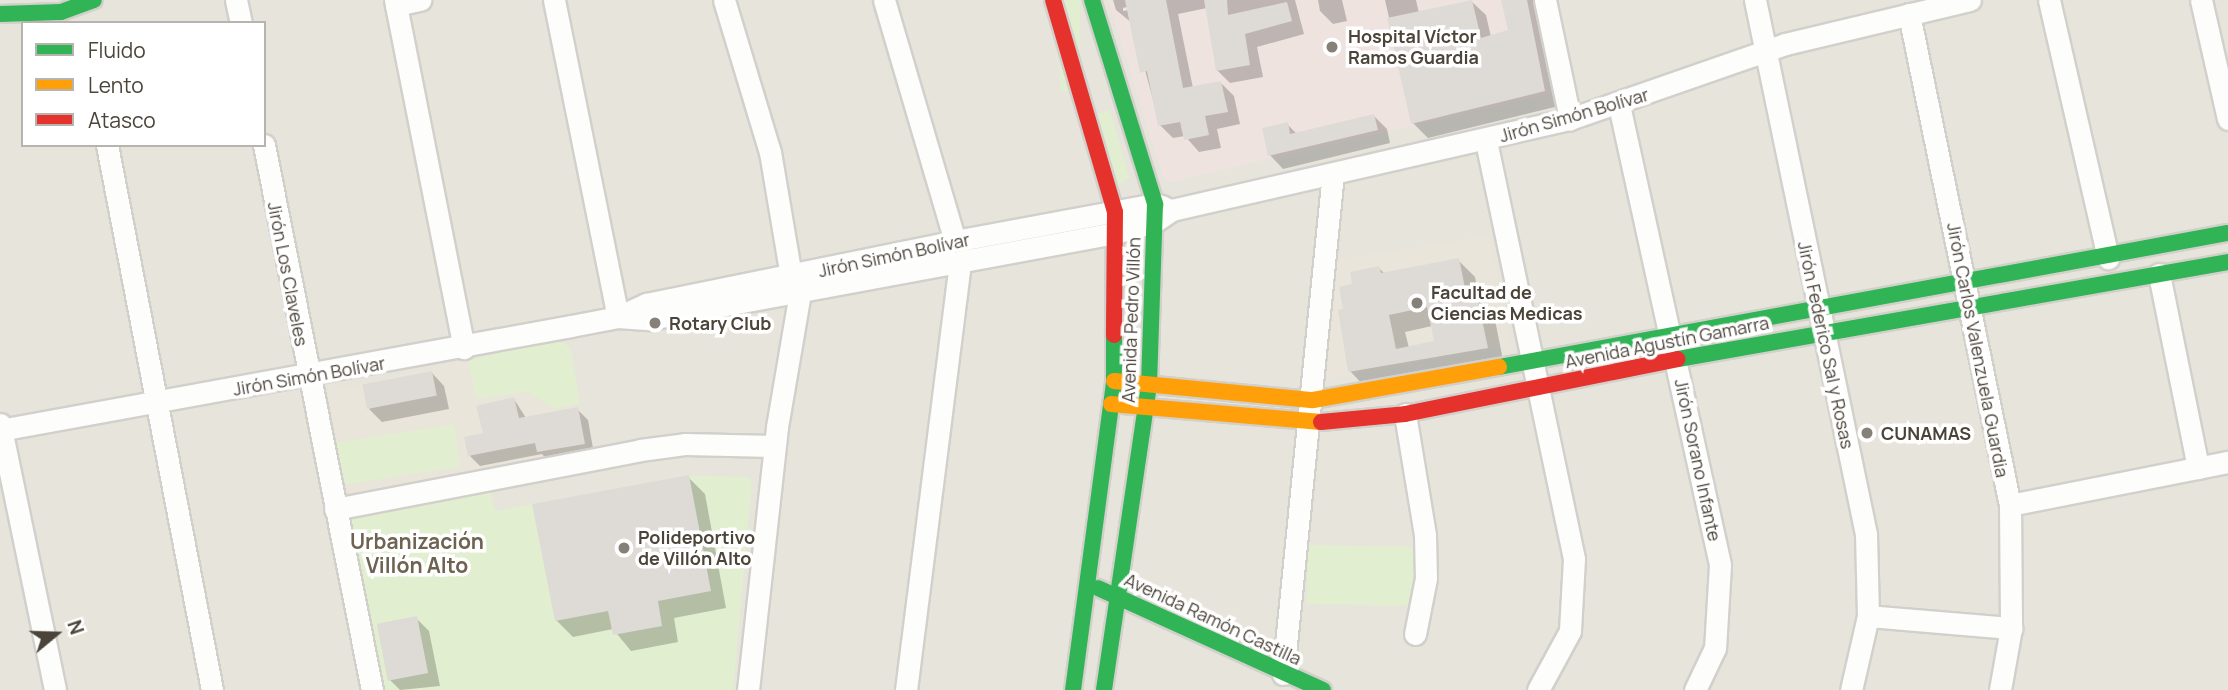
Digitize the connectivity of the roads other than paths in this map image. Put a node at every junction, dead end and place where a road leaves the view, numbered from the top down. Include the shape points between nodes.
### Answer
1 (236, 0) edge
2 (420, 0) edge
3 (554, 0) edge
4 (724, 0) edge
5 (884, 0) edge
6 (1053, 0) edge
7 (1092, 0) edge
8 (1545, 0) edge
9 (1755, 0) edge
10 (1970, 0) edge
11 (2049, 0) edge
12 (2200, 0) edge
13 (1944, 2) edge
14 (396, 3) edge
15 (87, 9) edge
16 (0, 14) edge
17 (1909, 14) junction
18 (241, 21) edge
19 (1765, 54) junction
20 (1103, 101) junction
21 (1619, 105) junction
22 (2228, 119) edge
23 (1570, 120) junction
24 (1486, 141) junction
25 (107, 147) edge
26 (264, 147) edge
27 (1333, 173) junction
28 (1160, 212) junction
29 (1115, 223) junction
30 (2228, 233) edge
31 (956, 241) junction
32 (2108, 258) junction
33 (2228, 262) edge
34 (960, 263) junction
35 (2159, 274) junction
36 (795, 284) junction
37 (1965, 284) junction
38 (1970, 306) junction
39 (1818, 310) junction
40 (618, 317) junction
41 (1823, 333) junction
42 (1673, 336) junction
43 (464, 348) junction
44 (1678, 359) junction
45 (1529, 360) junction
46 (308, 377) junction
47 (1114, 381) junction
48 (1149, 385) junction
49 (1535, 387) junction
50 (1313, 400) junction
51 (154, 401) junction
52 (1111, 404) junction
53 (1147, 409) junction
54 (1405, 414) junction
55 (1310, 424) junction
56 (0, 428) edge
57 (774, 446) junction
58 (2228, 462) edge
59 (2198, 468) junction
60 (2010, 505) junction
61 (335, 509) junction
62 (1086, 583) junction
63 (1115, 594) junction
64 (1868, 616) junction
65 (2011, 628) junction
66 (1415, 634) dead end
67 (1283, 674) junction
68 (54, 690) edge
69 (212, 690) edge
70 (372, 690) edge
71 (748, 690) edge
72 (906, 690) edge
73 (1073, 690) edge
74 (1104, 690) edge
75 (1323, 690) edge
76 (1538, 690) edge
77 (1695, 690) edge
78 (1851, 690) edge
79 (2000, 690) edge

1 - 18 street
2 - 14 street
3 - 40 street
4 - 36 street via 770,152
5 - 31 street
6 - 20 main road, Avenida Pedro Villón
7 - 20 main road, Avenida Pedro Villón
8 - 23 street
9 - 19 street, Jirón Federico Sal y Rosas
10 - 13 street, Jirón Simón Bolívar
11 - 32 street
12 - 22 street
13 - 17 street, Jirón Simón Bolívar
14 - 43 street
15 - 16 main road via 33,16
17 - 19 street, Jirón Simón Bolívar via 1786,44
17 - 37 street, Jirón Carlos Valenzuela Guardia
19 - 21 street, Jirón Simón Bolívar
19 - 39 street, Jirón Federico Sal y Rosas
20 - 28 main road, Avenida Pedro Villón
20 - 29 main road, Avenida Pedro Villón
21 - 23 street, Jirón Simón Bolívar
21 - 42 street, Jirón Sorano Infante
23 - 24 street, Jirón Simón Bolívar
24 - 27 street, Jirón Simón Bolívar
24 - 45 street
25 - 51 street
26 - 46 street, Jirón Los Claveles
27 - 28 street, Jirón Simón Bolívar
27 - 50 street
28 - 29 street, Jirón Simón Bolívar
28 - 48 main road, Avenida Pedro Villón
29 - 31 street, Jirón Simón Bolívar
29 - 34 street, Jirón Simón Bolívar
29 - 47 main road, Avenida Pedro Villón
30 - 32 main road, Avenida Agustín Gamarra
31 - 36 street, Jirón Simón Bolívar
32 - 37 main road, Avenida Agustín Gamarra
33 - 35 main road, Avenida Agustín Gamarra
34 - 36 street, Jirón Simón Bolívar
34 - 72 street
35 - 38 main road, Avenida Agustín Gamarra
35 - 59 street
36 - 40 street, Jirón Simón Bolívar via 646,304
36 - 57 street
37 - 38 street, Jirón Carlos Valenzuela Guardia
37 - 39 main road, Avenida Agustín Gamarra
38 - 41 main road, Avenida Agustín Gamarra
38 - 60 street, Jirón Carlos Valenzuela Guardia
39 - 41 street, Jirón Federico Sal y Rosas
39 - 42 main road, Avenida Agustín Gamarra
40 - 43 street, Jirón Simón Bolívar
41 - 44 main road, Avenida Agustín Gamarra
41 - 64 street, Jirón Federico Sal y Rosas via 1866,534
42 - 44 street, Jirón Sorano Infante
42 - 45 main road, Avenida Agustín Gamarra
43 - 46 street, Jirón Simón Bolívar
44 - 49 main road, Avenida Agustín Gamarra
44 - 77 street, Jirón Sorano Infante via 1720,565 1715,648
45 - 49 street
45 - 50 main road, Avenida Agustín Gamarra
46 - 51 street, Jirón Simón Bolívar
46 - 61 street, Jirón Los Claveles
47 - 48 main road, Avenida Agustín Gamarra
47 - 52 main road, Avenida Pedro Villón
48 - 50 main road, Avenida Agustín Gamarra
48 - 53 main road, Avenida Pedro Villón
49 - 54 main road, Avenida Agustín Gamarra
49 - 76 street via 1574,559 1570,631
50 - 55 street
51 - 56 street, Jirón Simón Bolívar
51 - 69 street
52 - 53 main road, Avenida Agustín Gamarra
52 - 62 main road, Avenida Pedro Villón
53 - 55 main road, Avenida Agustín Gamarra
53 - 63 main road, Avenida Pedro Villón
54 - 55 main road, Avenida Agustín Gamarra
54 - 66 street via 1425,535 1426,578
55 - 67 street
56 - 68 street
57 - 61 street via 685,444 640,450
57 - 71 street
58 - 59 street
59 - 60 street
60 - 65 street, Jirón Carlos Valenzuela Guardia
61 - 70 street, Jirón Los Claveles
62 - 63 main road, Avenida Ramón Castilla
62 - 73 main road, Avenida Pedro Villón
63 - 67 main road, Avenida Ramón Castilla
63 - 74 main road, Avenida Pedro Villón
64 - 65 street
64 - 78 street, Jirón Federico Sal y Rosas
65 - 79 street, Jirón Carlos Valenzuela Guardia
67 - 75 main road, Avenida Ramón Castilla

